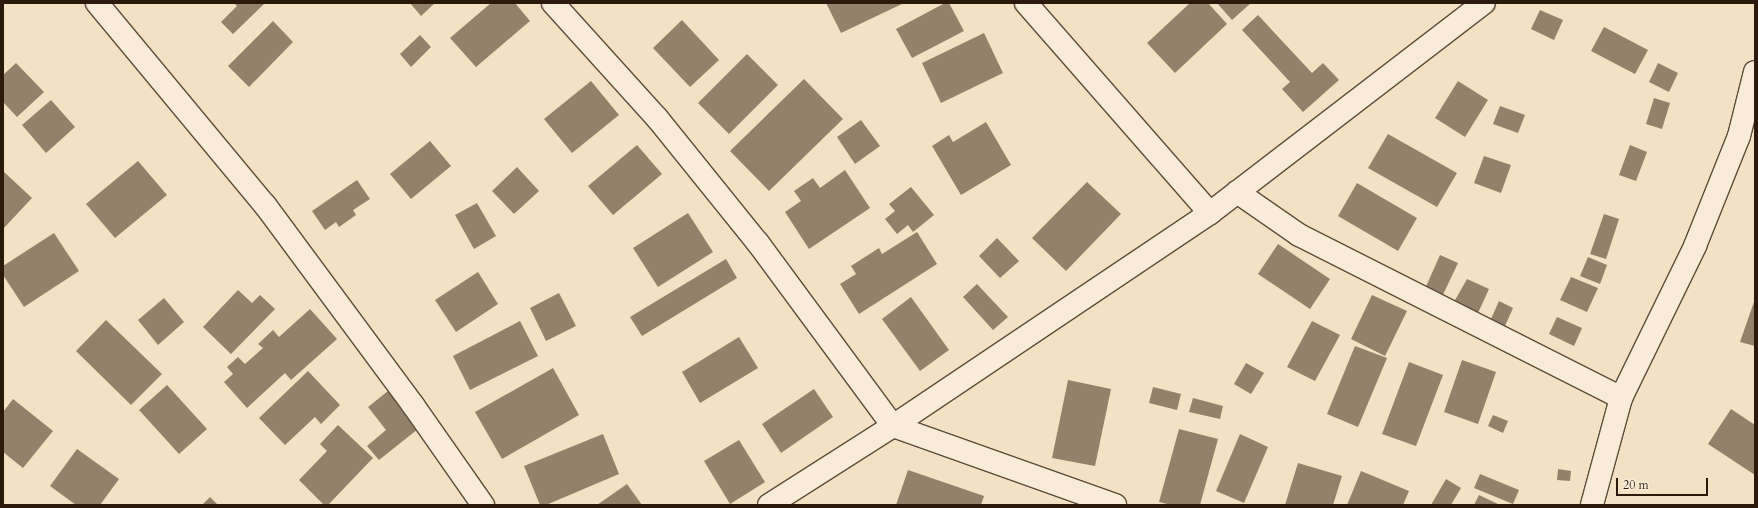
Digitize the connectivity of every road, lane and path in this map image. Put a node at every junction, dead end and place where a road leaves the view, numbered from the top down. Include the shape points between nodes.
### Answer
1 (97, 3) edge
2 (552, 3) edge
3 (1026, 3) edge
4 (1484, 3) edge
5 (1755, 72) edge
6 (1237, 192) junction
7 (1210, 213) junction
8 (1621, 398) junction
9 (893, 426) junction
10 (483, 505) edge
11 (769, 505) edge
12 (1115, 505) edge
13 (1592, 505) edge

1 - 10 street via 265,205 413,405
2 - 9 street via 657,118 753,237
3 - 7 street
4 - 6 street
5 - 8 street via 1739,136 1695,246 1649,346
6 - 7 street
6 - 8 street via 1299,235
7 - 9 street
8 - 13 street
9 - 11 street
9 - 12 street

